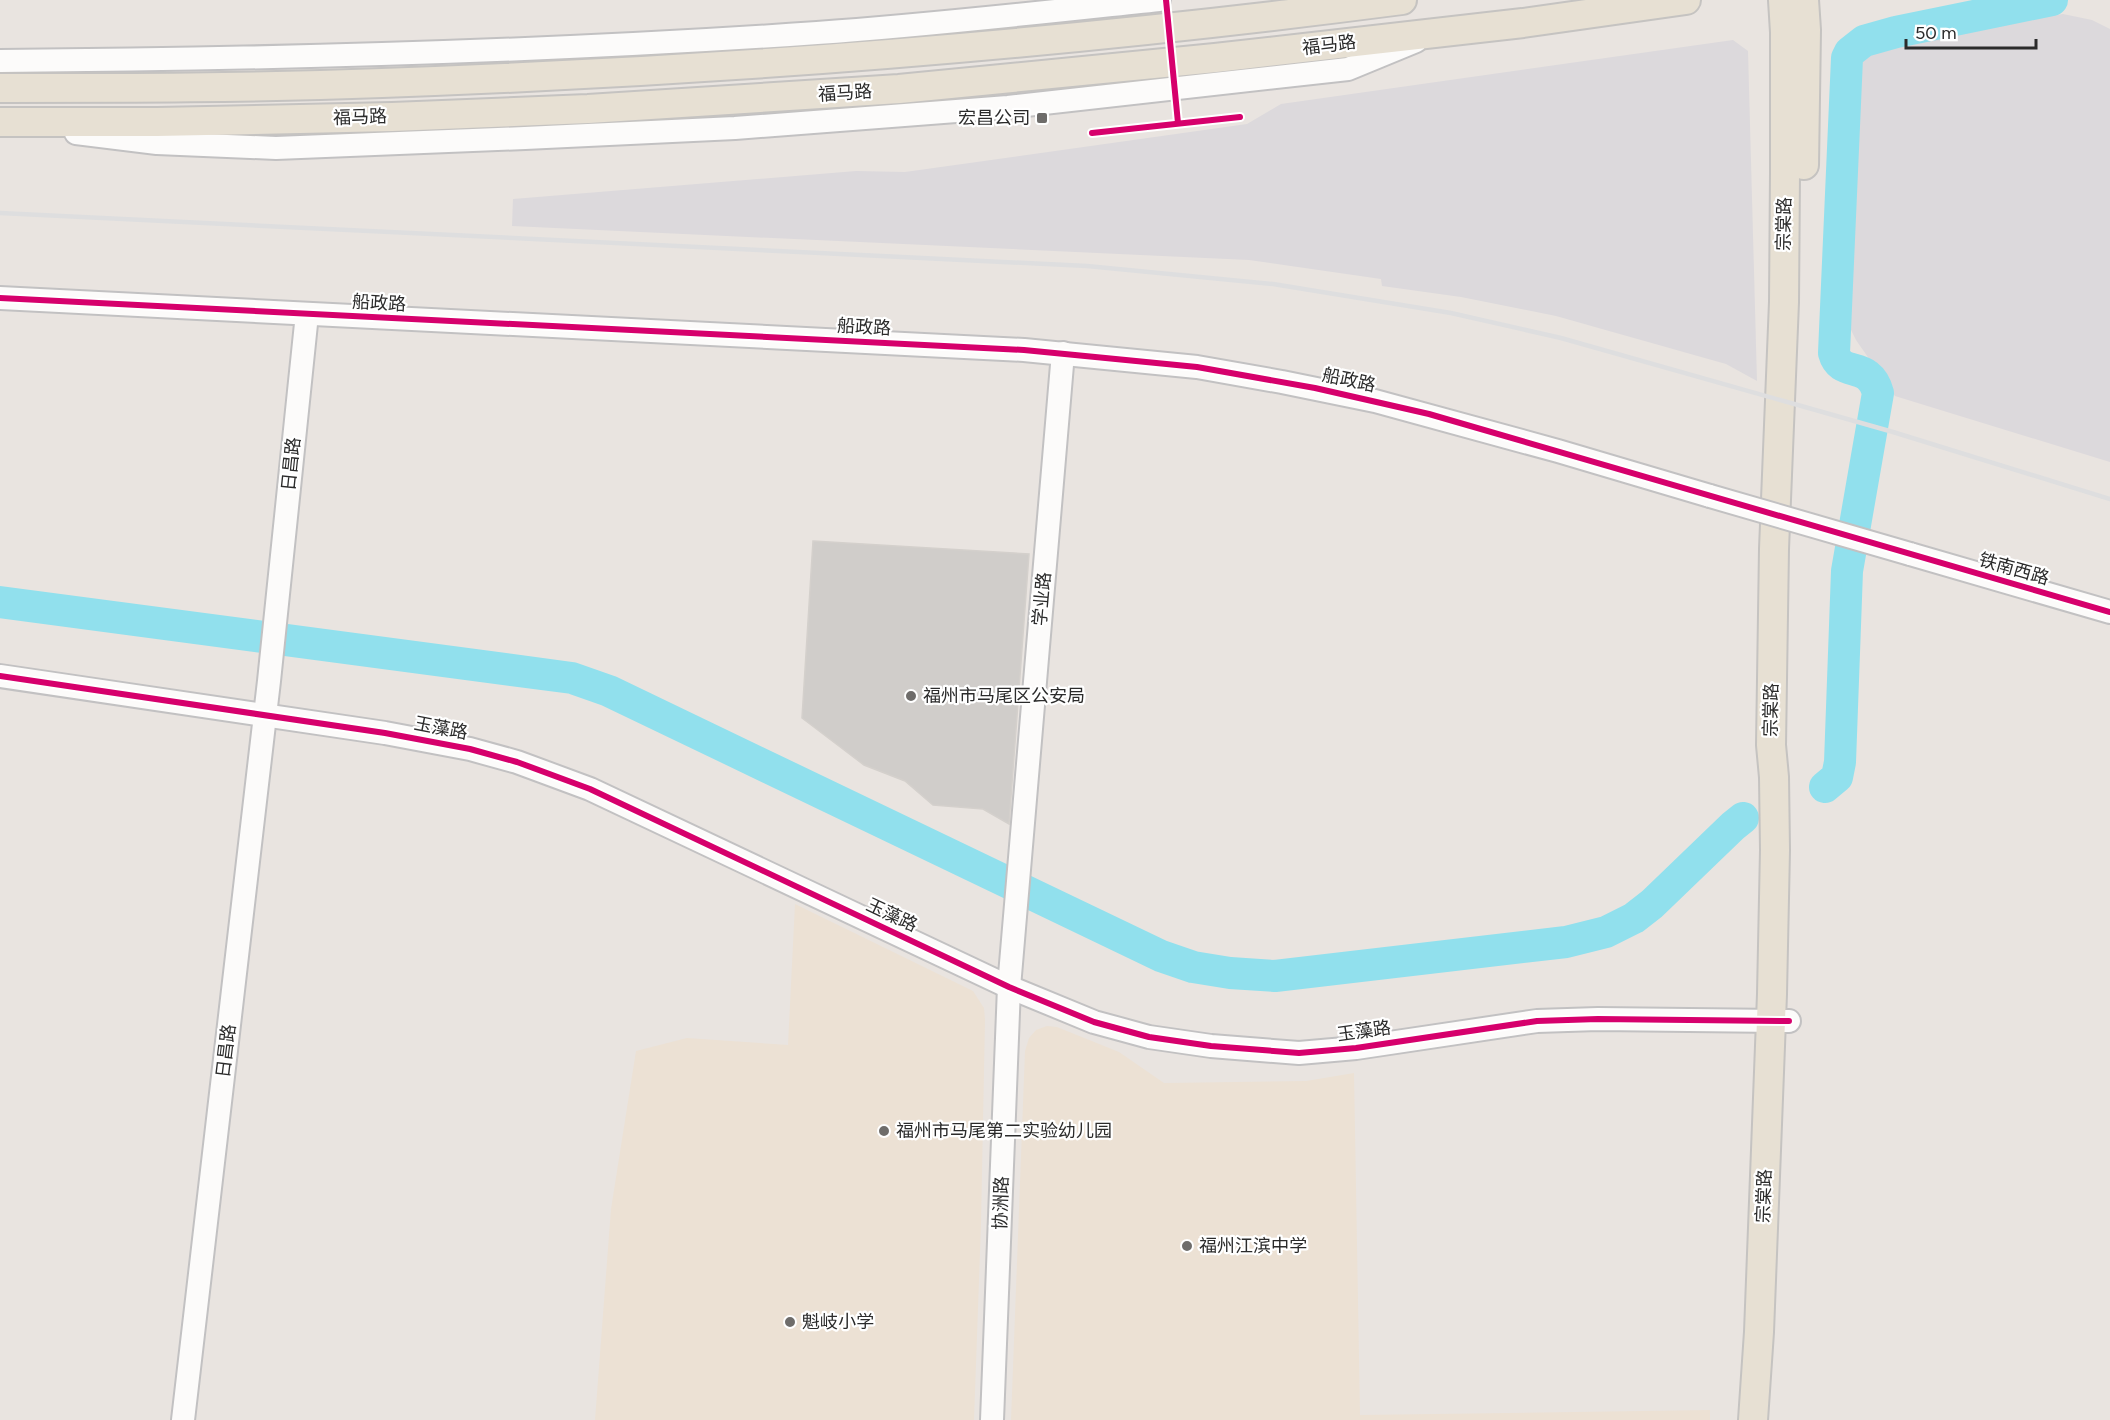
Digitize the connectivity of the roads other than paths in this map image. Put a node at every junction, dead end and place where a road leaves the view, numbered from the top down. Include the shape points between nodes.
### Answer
1 (1160, 0) edge
2 (1402, 0) edge
3 (1686, 0) edge
4 (1783, 0) edge
5 (1804, 0) edge
6 (1435, 33) junction
7 (0, 61) edge
8 (0, 88) edge
9 (0, 122) edge
10 (0, 129) edge
11 (0, 298) edge
12 (307, 314) junction
13 (1064, 353) junction
14 (1910, 554) joint
15 (2110, 612) edge
16 (0, 676) edge
17 (264, 715) junction
18 (1014, 936) joint
19 (1009, 987) junction
20 (1780, 1021) junction
21 (183, 1420) edge
22 (992, 1420) edge
23 (1753, 1420) edge
24 (1771, 1420) edge

1 - 7 street via 829,32 600,46 222,59
2 - 8 main road, 福马路 via 1135,32 743,65 382,83
3 - 6 main road, 福马路
4 - 20 main road, 宗棠路 via 1784,302 1771,734
5 - 20 main road, 宗棠路 via 1805,121 1794,391 1785,756 1788,810
6 - 9 main road, 福马路 via 899,89 588,109 169,122
6 - 10 street via 1348,69 1008,107 747,127 276,148 173,144 82,133
11 - 12 street, 船政路
12 - 13 street, 船政路
12 - 17 street, 日昌路
13 - 14 street, 船政路, bridge via 1197,367 1375,401
13 - 18 street, 学业路
14 - 15 street, 铁南西路
16 - 17 street, 玉藻路
17 - 19 street, 玉藻路 via 442,743 558,776
17 - 21 street, 日昌路
18 - 19 street, 协洲路
19 - 20 street, 玉藻路 via 1128,1032 1211,1047 1278,1052 1356,1048 1556,1020
19 - 22 street, 协洲路
20 - 23 main road, 宗棠路
20 - 24 main road, 宗棠路

